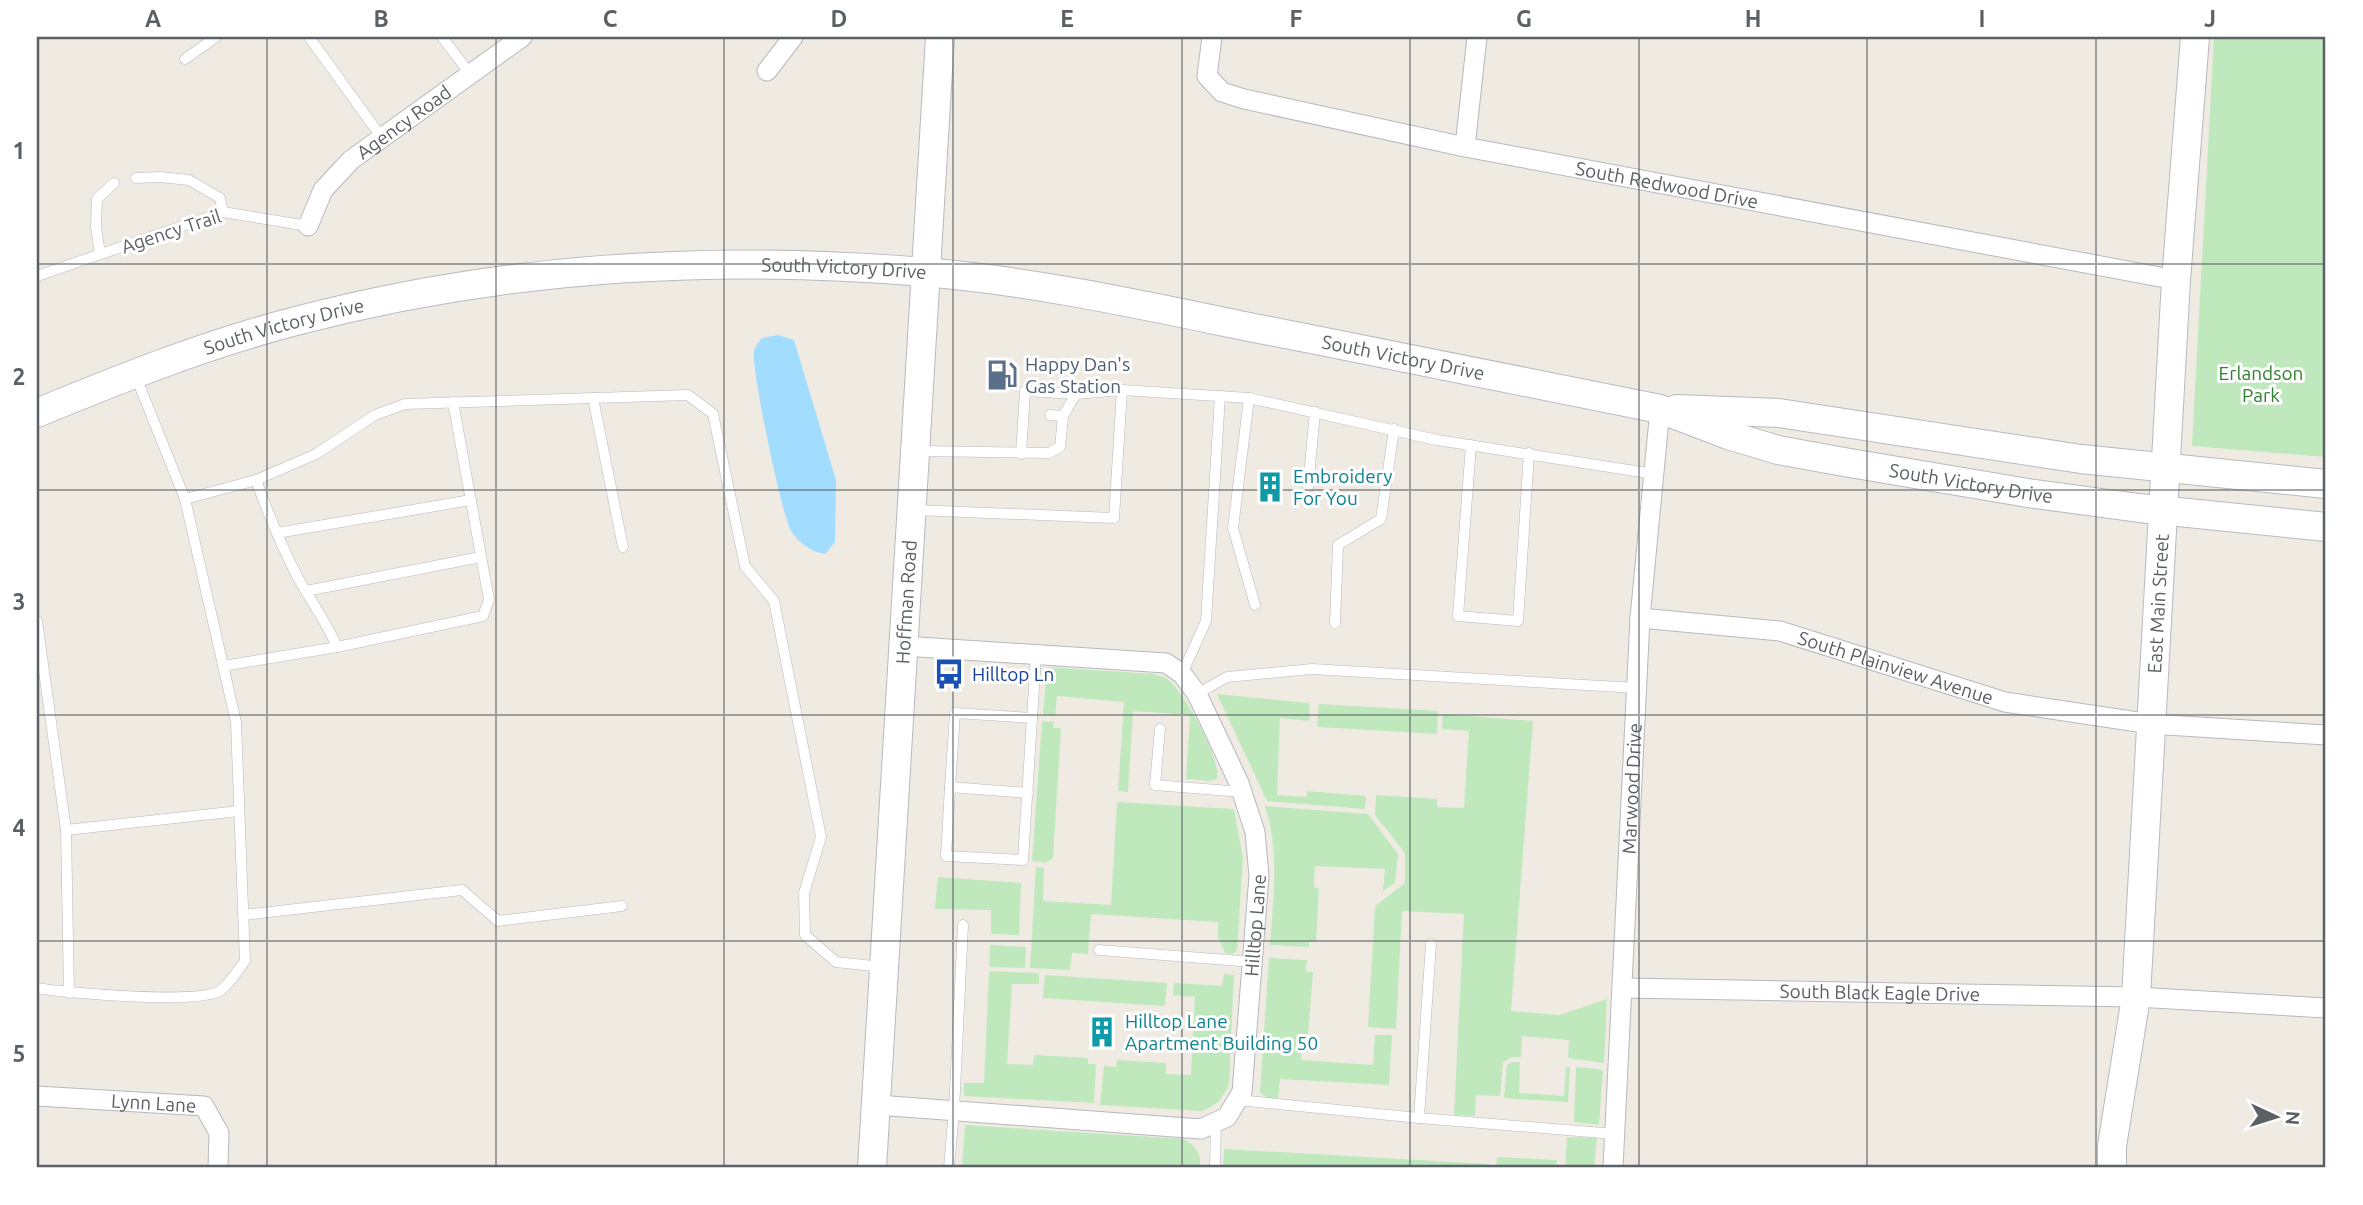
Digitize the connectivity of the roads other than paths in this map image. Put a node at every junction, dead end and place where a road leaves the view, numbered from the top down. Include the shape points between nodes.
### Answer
1 (216, 37) edge
2 (309, 37) edge
3 (442, 37) edge
4 (522, 37) edge
5 (793, 37) edge
6 (940, 37) edge
7 (1212, 37) edge
8 (1477, 37) edge
9 (2195, 37) edge
10 (185, 59) dead end
11 (767, 71) dead end
12 (470, 74) junction
13 (382, 138) junction
14 (1465, 147) junction
15 (136, 178) dead end
16 (114, 183) dead end
17 (223, 212) junction
18 (308, 226) joint
19 (100, 254) junction
20 (925, 272) junction
21 (37, 276) edge
22 (2176, 280) junction
23 (134, 373) junction
24 (1122, 390) junction
25 (1076, 394) junction
26 (1220, 396) junction
27 (593, 398) junction
28 (1248, 398) junction
29 (453, 402) junction
30 (1661, 409) junction
31 (1315, 412) junction
32 (37, 413) edge
33 (1050, 415) dead end
34 (1063, 416) junction
35 (1394, 429) junction
36 (1471, 445) junction
37 (914, 451) junction
38 (1529, 453) junction
39 (1021, 454) junction
40 (2166, 469) junction
41 (1654, 474) junction
42 (256, 481) junction
43 (2326, 484) edge
44 (1308, 487) dead end
45 (185, 499) junction
46 (471, 500) junction
47 (911, 510) junction
48 (2163, 511) junction
49 (2326, 527) edge
50 (277, 533) junction
51 (623, 547) dead end
52 (481, 558) junction
53 (306, 591) junction
54 (1255, 606) dead end
55 (1640, 618) junction
56 (37, 621) edge
57 (1335, 623) dead end
58 (904, 646) junction
59 (337, 647) junction
60 (1036, 655) junction
61 (223, 666) junction
62 (1182, 674) junction
63 (1637, 688) junction
64 (1196, 694) junction
65 (1032, 718) junction
66 (2151, 724) junction
67 (1160, 729) dead end
68 (2326, 735) edge
69 (950, 787) junction
70 (1242, 792) junction
71 (1028, 793) junction
72 (239, 810) junction
73 (66, 830) junction
74 (622, 906) dead end
75 (243, 915) junction
76 (962, 925) dead end
77 (1432, 944) dead end
78 (1099, 950) dead end
79 (1253, 962) junction
80 (885, 967) junction
81 (37, 988) edge
82 (1623, 988) junction
83 (69, 993) junction
84 (2136, 997) junction
85 (2326, 1008) edge
86 (37, 1096) edge
87 (1238, 1100) junction
88 (877, 1105) junction
89 (954, 1110) junction
90 (1419, 1118) junction
91 (1216, 1122) junction
92 (1615, 1134) junction
93 (218, 1168) edge
94 (872, 1168) edge
95 (949, 1168) edge
96 (1215, 1168) edge
97 (1613, 1168) edge
98 (2112, 1168) edge

1 - 10 lane
2 - 13 lane
3 - 12 lane
4 - 12 street, Agency Road
5 - 11 street
6 - 20 main road, Hoffman Road
7 - 14 street, South Redwood Drive via 1207,76 1222,92
8 - 14 street
9 - 22 main road, East Main Street
12 - 13 street, Agency Road
13 - 18 street, Agency Road via 351,160 323,190
14 - 22 street, South Redwood Drive
15 - 17 lane via 189,180 220,198
16 - 19 lane via 97,200
17 - 18 lane, Agency Trail
17 - 19 lane, Agency Trail
19 - 21 lane, Agency Trail
20 - 23 main road, South Victory Drive via 688,264 499,280 293,322
20 - 30 main road, South Victory Drive via 1061,290
20 - 37 main road, Hoffman Road
22 - 40 main road, East Main Street
23 - 32 main road, South Victory Drive
23 - 45 lane
24 - 25 lane
24 - 26 lane
24 - 47 lane via 1114,518
25 - 34 lane
25 - 39 lane via 1025,391
26 - 28 lane
26 - 62 lane via 1206,621
27 - 29 lane
27 - 51 lane
27 - 80 lane via 688,395 713,414 745,566 774,601 821,837 804,893 805,935 836,962
28 - 31 lane
28 - 54 lane via 1233,528
29 - 42 lane via 405,404 374,415 316,454
29 - 46 lane
30 - 40 main road, South Victory Drive via 1779,413
30 - 41 street, Marwood Drive
30 - 48 main road, South Victory Drive via 1778,450
31 - 35 lane
31 - 44 lane
33 - 34 lane
34 - 39 lane via 1060,447 1049,453
35 - 36 lane
35 - 57 lane via 1381,519 1338,545
36 - 38 lane
36 - 38 lane via 1458,616 1518,621
37 - 39 lane
37 - 47 main road, Hoffman Road
38 - 41 lane
40 - 43 main road, South Victory Drive
40 - 48 main road, East Main Street
41 - 55 street, Marwood Drive
42 - 45 lane
42 - 50 lane
45 - 61 lane
46 - 50 lane
46 - 52 lane
47 - 58 main road, Hoffman Road
48 - 49 main road, South Victory Drive
48 - 66 main road, East Main Street
50 - 53 lane
52 - 53 lane
52 - 59 lane via 489,600 483,616
53 - 59 lane
55 - 63 street, Marwood Drive
55 - 66 street, South Plainview Avenue via 1780,631 2006,702
56 - 73 lane
58 - 60 street
58 - 80 main road, Hoffman Road
59 - 61 lane
60 - 62 street via 1166,663
60 - 65 lane
61 - 72 lane via 236,722
62 - 64 street, Hilltop Lane
63 - 64 lane via 1312,669 1227,677
63 - 82 street, Marwood Drive
64 - 70 street, Hilltop Lane
65 - 69 lane via 955,713
65 - 71 lane
66 - 68 street, South Plainview Avenue
66 - 84 main road, East Main Street
67 - 70 lane via 1155,785
69 - 71 lane
69 - 71 lane via 946,856 1023,860
70 - 79 street, Hilltop Lane via 1255,832 1259,876
72 - 73 lane
72 - 75 lane
73 - 83 lane
74 - 75 lane via 498,921 463,890
75 - 83 lane via 245,961 219,992 197,997
76 - 89 lane
77 - 90 lane
78 - 79 lane
79 - 87 street, Hilltop Lane
80 - 88 main road, Hoffman Road
81 - 83 lane
82 - 84 street, South Black Eagle Drive
82 - 92 street, Marwood Drive
84 - 85 street, South Black Eagle Drive
84 - 98 main road, East Main Street
86 - 93 street, Lynn Lane via 204,1106 219,1133
87 - 90 lane
87 - 91 street via 1227,1117
88 - 89 street
88 - 94 main road, Hoffman Road
89 - 91 street via 1201,1129
89 - 95 lane
90 - 92 lane
91 - 96 lane
92 - 97 street, Marwood Drive

